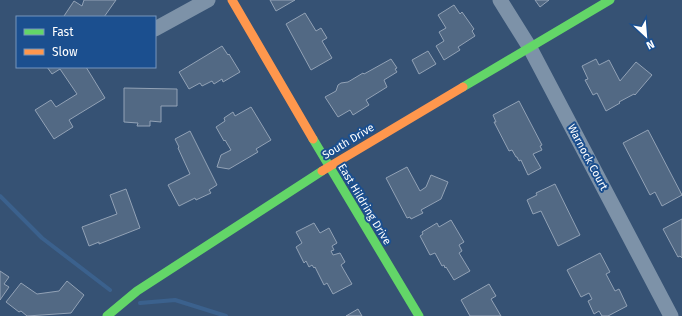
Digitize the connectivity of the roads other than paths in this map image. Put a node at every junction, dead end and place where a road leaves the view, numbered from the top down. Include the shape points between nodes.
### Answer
1 (208, 0) edge
2 (232, 0) edge
3 (500, 0) edge
4 (610, 0) edge
5 (156, 29) edge
6 (530, 48) junction
7 (329, 166) junction
8 (107, 316) edge
9 (419, 316) edge
10 (671, 316) edge

1 - 5 street
2 - 7 street, East Hildring Drive
3 - 6 street, Warnock Court
4 - 6 street, South Drive
6 - 7 street, South Drive
6 - 10 street, Warnock Court
7 - 8 street, South Drive via 137,291
7 - 9 street, East Hildring Drive

